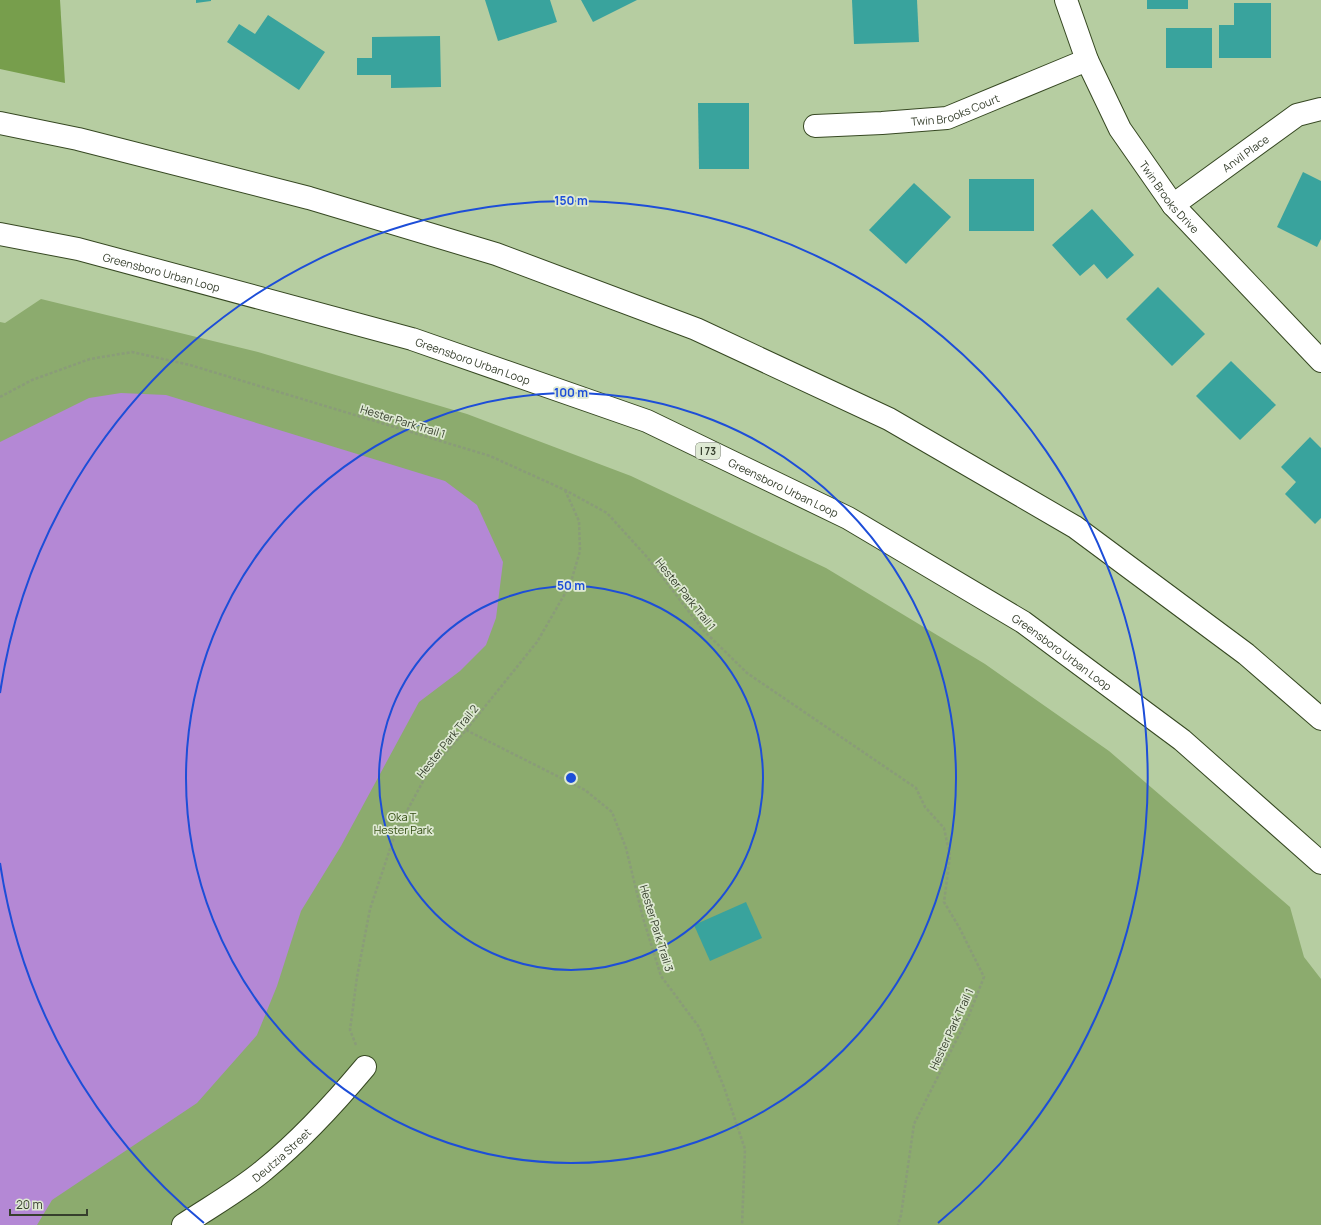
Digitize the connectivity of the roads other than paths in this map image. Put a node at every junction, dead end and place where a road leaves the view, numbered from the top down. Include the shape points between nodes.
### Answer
1 (1066, 0) edge
2 (1087, 60) junction
3 (1321, 109) edge
4 (0, 123) edge
5 (815, 126) dead end
6 (1173, 205) junction
7 (0, 234) edge
8 (1321, 360) edge
9 (1321, 719) edge
10 (1321, 863) edge
11 (365, 1067) road end
12 (183, 1225) edge

1 - 2 main road, Twin Brooks Drive
2 - 5 main road, Twin Brooks Court via 947,118
2 - 6 main road, Twin Brooks Drive via 1120,129
3 - 6 main road, Anvil Place via 1297,115
4 - 9 main road via 78,139 309,198 496,254 696,329 889,419 1075,527 1246,654
6 - 8 main road, Twin Brooks Drive
7 - 10 main road, Greensboro Urban Loop / I 73 via 78,249 412,339 647,421 848,518 1022,622 1182,740
11 - 12 main road, Deutzia Street via 307,1132 263,1171

